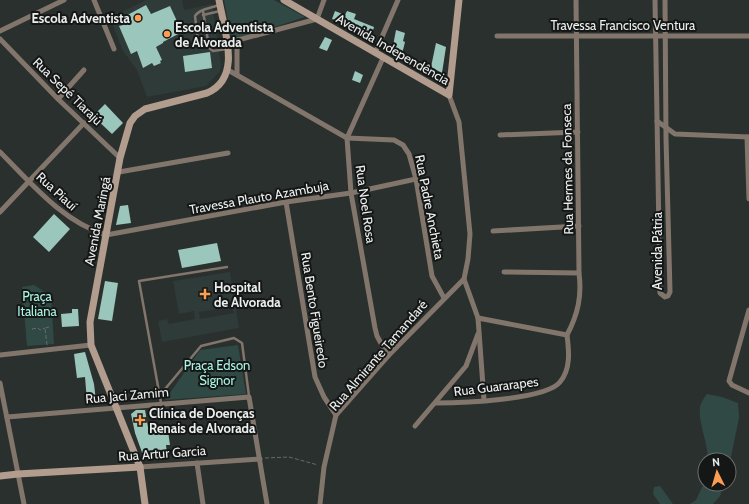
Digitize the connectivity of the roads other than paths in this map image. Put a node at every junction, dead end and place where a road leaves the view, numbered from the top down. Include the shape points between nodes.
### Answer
1 (94, 0) edge
2 (284, 0) edge
3 (324, 0) edge
4 (398, 0) edge
5 (459, 0) edge
6 (576, 0) edge
7 (61, 1) edge
8 (655, 1) edge
9 (665, 1) edge
10 (220, 5) edge
11 (202, 11) junction
12 (203, 15) junction
13 (317, 19) junction
14 (0, 31) edge
15 (577, 35) junction
16 (497, 36) dead end
17 (655, 36) junction
18 (666, 36) junction
19 (749, 36) edge
20 (0, 39) edge
21 (237, 40) junction
22 (205, 45) junction
23 (227, 46) junction
24 (114, 49) dead end
25 (375, 53) junction
26 (383, 58) junction
27 (84, 70) dead end
28 (228, 70) junction
29 (237, 74) junction
30 (656, 74) junction
31 (666, 74) junction
32 (449, 95) junction
33 (58, 99) junction
34 (657, 121) junction
35 (84, 123) junction
36 (666, 129) junction
37 (578, 132) junction
38 (500, 135) dead end
39 (748, 137) edge
40 (347, 138) junction
41 (0, 152) edge
42 (228, 153) dead end
43 (120, 158) junction
44 (657, 164) junction
45 (667, 165) junction
46 (119, 172) junction
47 (416, 179) junction
48 (30, 182) junction
49 (351, 193) junction
50 (749, 199) edge
51 (286, 202) junction
52 (0, 212) edge
53 (579, 226) junction
54 (493, 230) dead end
55 (106, 235) junction
56 (669, 259) junction
57 (659, 260) junction
58 (227, 267) dead end
59 (504, 272) dead end
60 (579, 272) junction
61 (464, 278) junction
62 (444, 298) junction
63 (749, 310) edge
64 (478, 318) junction
65 (748, 324) edge
66 (479, 332) junction
67 (567, 335) junction
68 (92, 345) junction
69 (0, 355) edge
70 (388, 356) junction
71 (0, 382) edge
72 (749, 393) edge
73 (160, 395) junction
74 (249, 396) junction
75 (484, 400) junction
76 (161, 403) junction
77 (436, 403) junction
78 (114, 407) junction
79 (336, 415) junction
80 (7, 417) junction
81 (415, 426) dead end
82 (260, 459) junction
83 (197, 463) junction
84 (140, 467) junction
85 (18, 474) junction
86 (0, 476) edge
87 (24, 504) edge
88 (146, 504) edge
89 (203, 504) edge
90 (267, 504) edge
91 (320, 504) edge

1 - 24 street
2 - 13 main road, Avenida Independência
3 - 13 street
4 - 25 street
5 - 32 main road
6 - 15 street, Rua Hermes da Fonseca
7 - 14 street
8 - 9 street
8 - 17 street, Avenida Pátria
9 - 18 street, Avenida Pátria
10 - 11 lane
10 - 12 lane
10 - 23 main road
11 - 12 lane
11 - 22 lane via 197,13 194,21 198,42
12 - 22 lane via 208,41
13 - 21 street
13 - 25 main road, Avenida Independência
15 - 16 street, Travessa Francisco Ventura
15 - 17 street, Travessa Francisco Ventura
15 - 37 street, Rua Hermes da Fonseca
17 - 18 street, Travessa Francisco Ventura
17 - 30 street, Avenida Pátria
18 - 19 street, Travessa Francisco Ventura
18 - 31 street, Avenida Pátria
20 - 33 street, Rua Sepé Tiarajú
21 - 23 street
21 - 29 street
22 - 23 lane via 213,51
23 - 28 main road
25 - 26 main road, Avenida Independência
26 - 32 main road, Avenida Independência
26 - 40 street, Rua Noel Rosa
27 - 33 street
28 - 29 street, Rua Padre Anchieta
28 - 43 main road, Avenida Maringá via 226,77 215,90 145,109 135,116 130,123
29 - 40 street, Rua Padre Anchieta
30 - 31 street
30 - 34 street, Avenida Pátria
31 - 36 street, Avenida Pátria
32 - 61 street via 459,122 470,234
33 - 35 street, Rua Sepé Tiarajú
34 - 36 street
34 - 44 street, Avenida Pátria
35 - 43 street, Rua Sepé Tiarajú
35 - 48 street
36 - 39 street via 681,135
36 - 45 street, Avenida Pátria
37 - 38 street
37 - 53 street, Rua Hermes da Fonseca
39 - 50 street
40 - 47 street, Rua Padre Anchieta via 398,141 409,154
40 - 49 street, Rua Noel Rosa
41 - 48 street, Rua Piauí
42 - 46 street
43 - 46 main road, Avenida Maringá
44 - 45 street
44 - 57 street, Avenida Pátria
45 - 56 street, Avenida Pátria
46 - 55 main road, Avenida Maringá
47 - 49 street, Travessa Plauto Azambuja
47 - 62 street, Rua Padre Anchieta via 432,276
48 - 52 street
48 - 55 street, Rua Piauí via 75,222
49 - 51 street, Travessa Plauto Azambuja
49 - 70 street, Rua Noel Rosa via 375,328
51 - 55 street, Travessa Plauto Azambuja
51 - 79 street, Rua Bento Figueiredo via 315,377
53 - 54 street
53 - 60 street, Rua Hermes da Fonseca
55 - 68 main road, Avenida Maringá via 90,322
56 - 57 street
56 - 57 street, Avenida Pátria via 670,292 665,297 660,293
58 - 73 lane via 139,281
59 - 60 street
60 - 67 street, Rua Hermes da Fonseca via 581,288 578,309
61 - 62 street, Rua Almirante Tamandaré
61 - 64 street
62 - 70 street, Rua Almirante Tamandaré
63 - 65 street
64 - 66 street
64 - 67 street
65 - 72 street via 729,381
66 - 75 street
66 - 77 street via 466,366
67 - 75 street, Rua Guararapes via 569,351 566,374 556,386 535,395
68 - 69 street
68 - 78 main road, Avenida Maringá
70 - 79 street, Rua Almirante Tamandaré
71 - 80 street
73 - 74 lane via 201,346 234,338 242,343
73 - 76 lane
74 - 76 street, Rua Jaci Zamim
74 - 82 street
75 - 77 street, Rua Guararapes
76 - 78 street, Rua Jaci Zamim
77 - 81 street
78 - 80 street, Rua Jaci Zamim
78 - 84 main road, Avenida Maringá
79 - 91 street, Rua Almirante Tamandaré via 324,467
80 - 85 street
82 - 83 street, Rua Artur Garcia
82 - 90 street
83 - 84 street, Rua Artur Garcia
83 - 89 street
84 - 85 main road, Rua Artur Garcia
84 - 88 main road, Avenida Maringá
85 - 86 main road, Rua Artur Garcia
85 - 87 street

